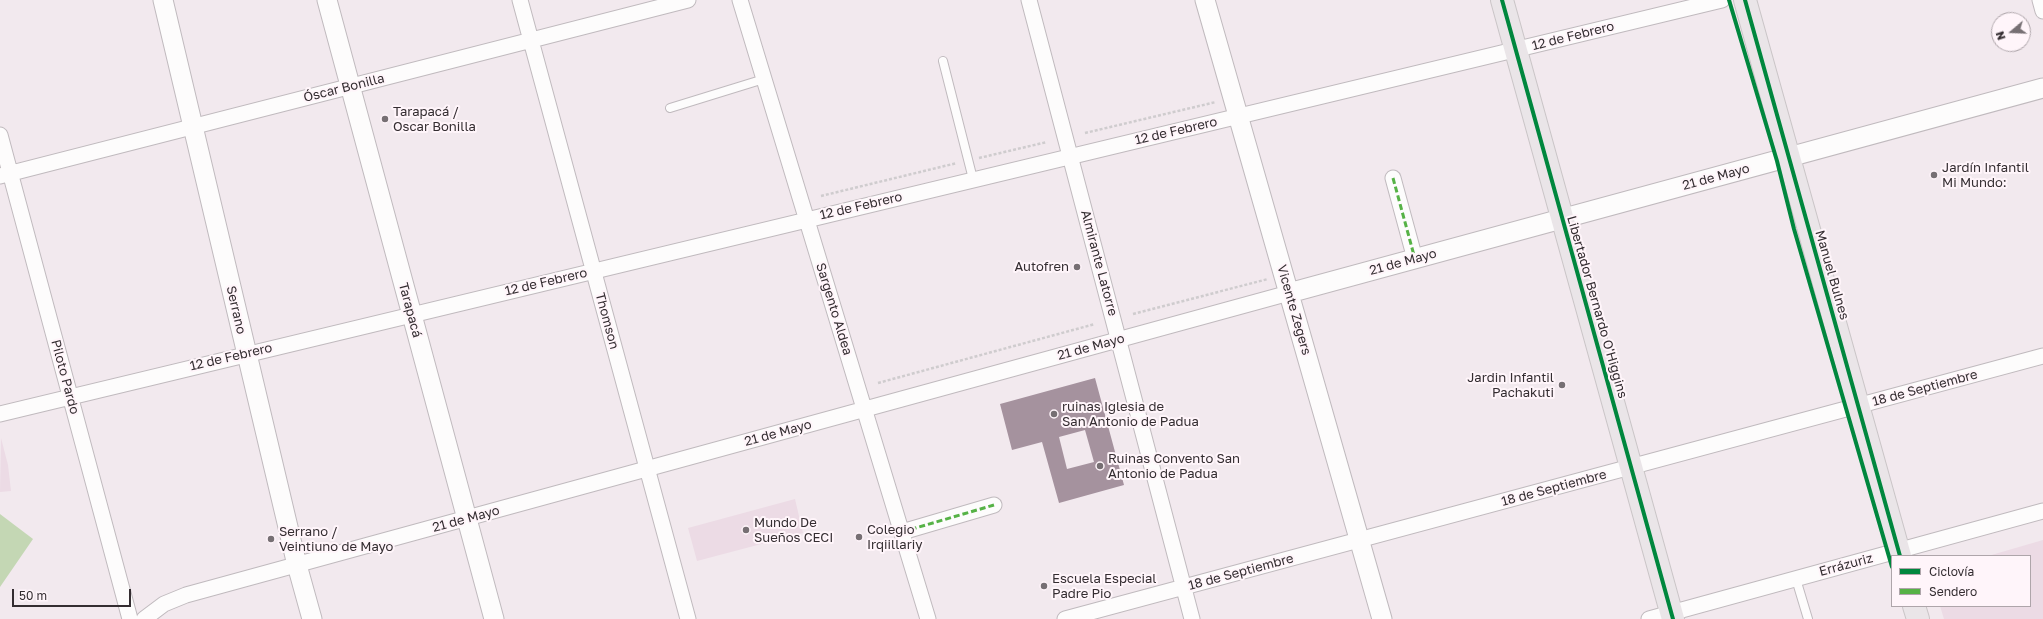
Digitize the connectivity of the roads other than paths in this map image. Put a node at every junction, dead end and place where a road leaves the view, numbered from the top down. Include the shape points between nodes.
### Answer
1 (163, 0) edge
2 (327, 0) edge
3 (520, 0) edge
4 (688, 0) edge
5 (740, 0) edge
6 (1029, 0) edge
7 (1205, 0) edge
8 (1502, 0) edge
9 (1722, 0) edge
10 (1745, 0) edge
11 (2040, 0) edge
12 (2043, 11) edge
13 (531, 40) junction
14 (1515, 50) junction
15 (943, 61) dead end
16 (764, 79) junction
17 (350, 86) junction
18 (2043, 88) edge
19 (670, 108) dead end
20 (1239, 116) junction
21 (192, 127) junction
22 (0, 135) edge
23 (1071, 156) junction
24 (1789, 157) junction
25 (5, 174) edge
26 (1393, 178) dead end
27 (973, 179) junction
28 (807, 219) junction
29 (1562, 219) junction
30 (1415, 259) junction
31 (594, 270) junction
32 (1289, 293) junction
33 (412, 314) junction
34 (1120, 340) junction
35 (247, 353) junction
36 (2043, 356) edge
37 (70, 396) junction
38 (1859, 406) junction
39 (865, 409) junction
40 (0, 414) edge
41 (1631, 467) junction
42 (647, 469) junction
43 (994, 505) dead end
44 (2043, 511) edge
45 (466, 518) junction
46 (902, 532) junction
47 (1360, 540) junction
48 (1900, 553) edge
49 (1891, 555) edge
50 (297, 565) junction
51 (1796, 579) junction
52 (1184, 587) junction
53 (1914, 607) edge
54 (1672, 616) edge
55 (130, 619) edge
56 (144, 619) edge
57 (312, 619) edge
58 (494, 619) edge
59 (688, 619) edge
60 (928, 619) edge
61 (1065, 619) edge
62 (1192, 619) edge
63 (1382, 619) edge
64 (1649, 619) edge
65 (1808, 619) edge
66 (1918, 619) edge

1 - 21 street, Serrano
2 - 17 street, Tarapacá
3 - 13 street, Thomson
4 - 13 street, Óscar Bonilla
5 - 16 street, Sargento Aldea
6 - 23 street, Almirante Latorre
7 - 20 street, Vicente Zegers
8 - 14 main road, Libertador Bernardo O'Higgins
9 - 14 street, 12 de Febrero
10 - 24 main road, Manuel Bulnes
11 - 12 street
13 - 17 street, Óscar Bonilla
13 - 31 street, Thomson
14 - 20 street, 12 de Febrero
14 - 29 main road, Libertador Bernardo O'Higgins
15 - 27 lane
16 - 19 lane
16 - 28 street, Sargento Aldea
17 - 21 street, Óscar Bonilla
17 - 33 street, Tarapacá
18 - 24 street, 21 de Mayo
20 - 23 street, 12 de Febrero
20 - 32 street, Vicente Zegers
21 - 25 street, Óscar Bonilla
21 - 35 street, Serrano
22 - 25 street, Piloto Pardo
23 - 27 street, 12 de Febrero
23 - 34 street, Almirante Latorre
24 - 29 street, 21 de Mayo
24 - 38 main road, Manuel Bulnes
25 - 37 street, Piloto Pardo
26 - 30 street
27 - 28 street, 12 de Febrero
28 - 31 street, 12 de Febrero
28 - 39 street, Sargento Aldea
29 - 30 street, 21 de Mayo
29 - 41 main road, Libertador Bernardo O'Higgins
30 - 32 street, 21 de Mayo
31 - 33 street, 12 de Febrero
31 - 42 street, Thomson
32 - 34 street, 21 de Mayo
32 - 47 street, Vicente Zegers
33 - 35 street, 12 de Febrero
33 - 45 street, Tarapacá
34 - 39 street, 21 de Mayo
34 - 52 street, Almirante Latorre
35 - 37 street, 12 de Febrero
35 - 50 street, Serrano
36 - 38 street, 18 de Septiembre
37 - 40 street, 12 de Febrero
37 - 55 street, Piloto Pardo
38 - 41 street, 18 de Septiembre
38 - 48 main road, Manuel Bulnes
39 - 42 street, 21 de Mayo
39 - 46 street, Sargento Aldea
41 - 47 street, 18 de Septiembre
41 - 54 main road, Libertador Bernardo O'Higgins
42 - 45 street, 21 de Mayo
42 - 59 street, Thomson
43 - 46 street
44 - 48 street, Errázuriz
45 - 50 street, 21 de Mayo
45 - 58 street, Tarapacá
46 - 60 street, Sargento Aldea
47 - 52 street, 18 de Septiembre
47 - 63 street, Vicente Zegers
49 - 51 street, Errázuriz
50 - 56 street, 21 de Mayo via 186,595 164,604
50 - 57 street, Serrano
51 - 54 street, Errázuriz
51 - 65 lane
52 - 61 street, 18 de Septiembre
52 - 62 street, Almirante Latorre
53 - 66 main road
54 - 64 street, Errázuriz

